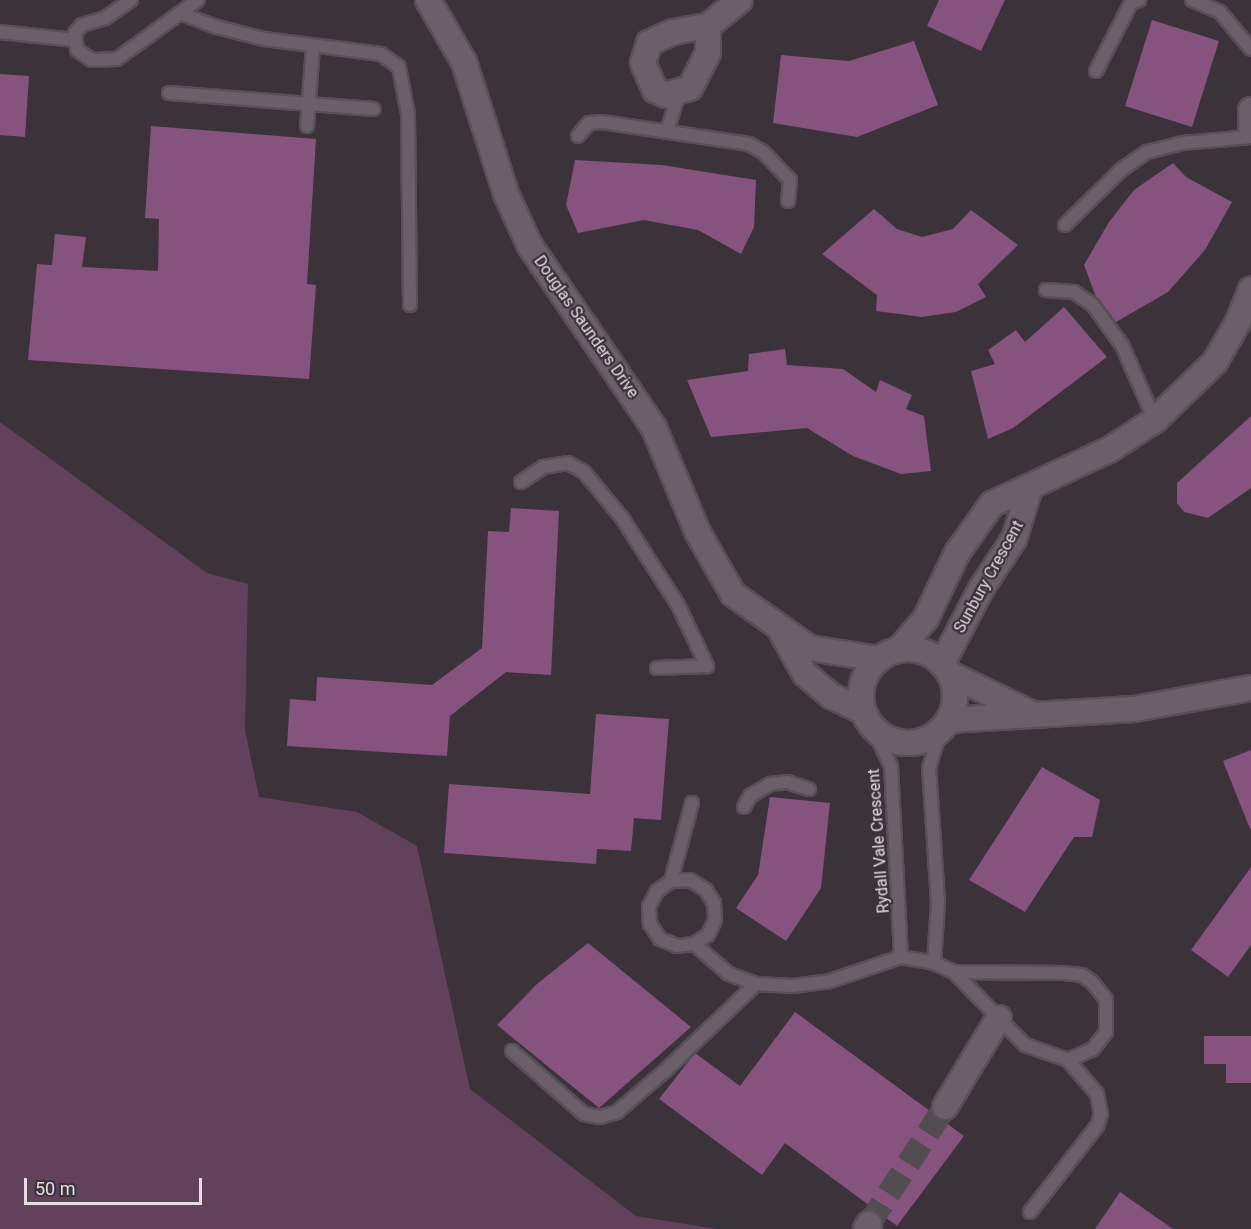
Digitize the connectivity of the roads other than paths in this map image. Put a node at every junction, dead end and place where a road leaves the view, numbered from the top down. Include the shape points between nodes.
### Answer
1 (131, 0) edge
2 (198, 0) edge
3 (428, 0) edge
4 (740, 0) edge
5 (1139, 0) edge
6 (1192, 0) edge
7 (180, 13) junction
8 (708, 26) junction
9 (0, 33) edge
10 (75, 40) junction
11 (313, 46) junction
12 (1251, 49) edge
13 (1096, 71) dead end
14 (679, 92) junction
15 (169, 93) dead end
16 (309, 105) junction
17 (373, 109) dead end
18 (1251, 110) edge
19 (307, 126) dead end
20 (1251, 127) edge
21 (667, 132) junction
22 (578, 136) dead end
23 (1251, 137) edge
24 (788, 201) dead end
25 (1065, 225) dead end
26 (1251, 289) edge
27 (1046, 290) dead end
28 (410, 305) dead end
29 (1155, 420) junction
30 (521, 482) dead end
31 (1030, 488) junction
32 (781, 631) junction
33 (889, 654) junction
34 (657, 668) dead end
35 (946, 669) junction
36 (1251, 688) edge
37 (1037, 716) junction
38 (867, 719) junction
39 (945, 725) junction
40 (809, 789) dead end
41 (692, 803) dead end
42 (744, 807) dead end
43 (671, 881) junction
44 (694, 944) junction
45 (901, 957) junction
46 (933, 963) junction
47 (954, 972) junction
48 (756, 984) junction
49 (999, 1018) junction
50 (512, 1051) dead end
51 (1068, 1060) junction
52 (945, 1107) tunnel mouth
53 (1030, 1212) dead end

1 - 10 lane via 105,18 82,25
2 - 7 lane
3 - 32 street, Douglas Saunders Drive via 464,62 506,194 530,246 654,428 698,533 734,594
4 - 8 street
5 - 13 lane via 1131,3
6 - 12 lane via 1220,12
7 - 10 lane via 117,59 92,60 77,50
7 - 11 lane via 226,30
8 - 14 street via 710,42 703,68 690,88
8 - 14 street via 657,37 643,54 650,85 666,95
9 - 10 lane
11 - 16 lane
11 - 28 lane via 381,54 399,67 408,114
14 - 21 lane
15 - 16 lane
16 - 17 lane
16 - 19 lane
18 - 20 street
21 - 22 lane via 595,122
21 - 24 lane via 756,148 790,180
23 - 25 lane via 1182,143 1147,152 1121,170
26 - 29 street, Sunbury Crescent via 1215,362
27 - 29 lane via 1074,292 1093,305 1122,345
29 - 31 street, Sunbury Crescent via 1109,450
30 - 34 lane via 543,467 567,463 584,472 622,518 678,605 707,666
31 - 33 street, Sunbury Crescent via 1010,493 992,504 957,553 934,604
31 - 35 street, Sunbury Crescent via 1014,539 981,589
32 - 33 street, Douglas Saunders Drive via 809,648
32 - 38 street, Douglas Saunders Drive via 805,674
33 - 35 street via 922,652
33 - 38 street via 862,682
35 - 37 street
35 - 39 street via 955,705
36 - 37 street via 1134,709
37 - 39 street
38 - 39 street via 887,738 905,743 924,741
38 - 45 lane, Rydall Vale Crescent via 891,766
39 - 46 lane via 929,768 938,902
40 - 42 lane via 787,782 770,784 750,796
41 - 43 lane
43 - 44 lane via 690,880 706,890 714,903 715,920 708,935
43 - 44 lane via 657,891 649,907 650,924 660,939 676,946
44 - 48 lane via 729,974
45 - 46 lane
45 - 48 lane via 827,982 792,986
46 - 47 lane
47 - 49 lane
47 - 51 lane via 1063,973 1082,975 1092,982 1106,999 1106,1032 1093,1049
48 - 50 lane via 642,1091 616,1112 600,1117 584,1114
49 - 51 lane via 1025,1045
49 - 52 street
51 - 53 lane via 1097,1094 1101,1114 1097,1126

